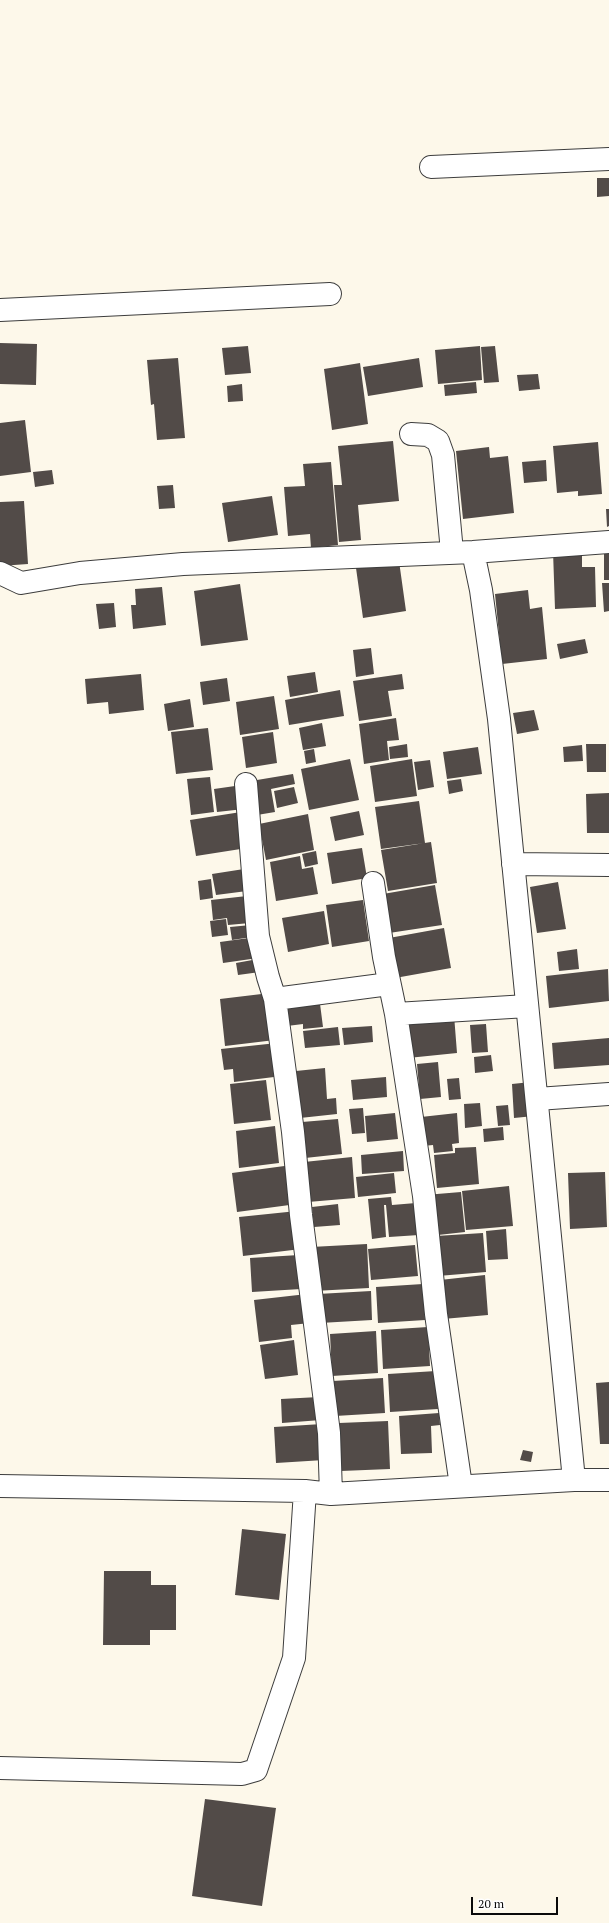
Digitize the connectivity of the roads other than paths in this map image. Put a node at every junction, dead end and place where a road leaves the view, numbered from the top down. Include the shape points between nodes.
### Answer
1 (609, 159) edge
2 (431, 167) dead end
3 (330, 294) dead end
4 (0, 310) edge
5 (411, 434) dead end
6 (609, 542) edge
7 (462, 552) junction
8 (0, 573) edge
9 (246, 784) dead end
10 (513, 864) junction
11 (609, 865) edge
12 (373, 883) dead end
13 (389, 984) junction
14 (275, 999) junction
15 (527, 1006) junction
16 (396, 1014) junction
17 (609, 1094) edge
18 (537, 1100) junction
19 (574, 1480) junction
20 (609, 1480) edge
21 (0, 1486) edge
22 (461, 1486) junction
23 (305, 1491) junction
24 (331, 1494) junction
25 (0, 1768) edge

1 - 2 street
3 - 4 street
5 - 7 street via 428,435 438,441
6 - 7 street
7 - 8 street via 183,564 80,572 21,583
7 - 10 street via 481,590 499,719
9 - 14 street via 258,936
10 - 11 street
10 - 15 street
12 - 13 street
13 - 14 street
13 - 16 street
14 - 24 street via 329,1433
15 - 16 street
15 - 18 street
16 - 22 street via 424,1196 436,1314
17 - 18 street
18 - 19 street
19 - 20 street
19 - 22 street
21 - 23 street
22 - 24 street
23 - 24 street
23 - 25 street via 294,1658 256,1770 242,1774

